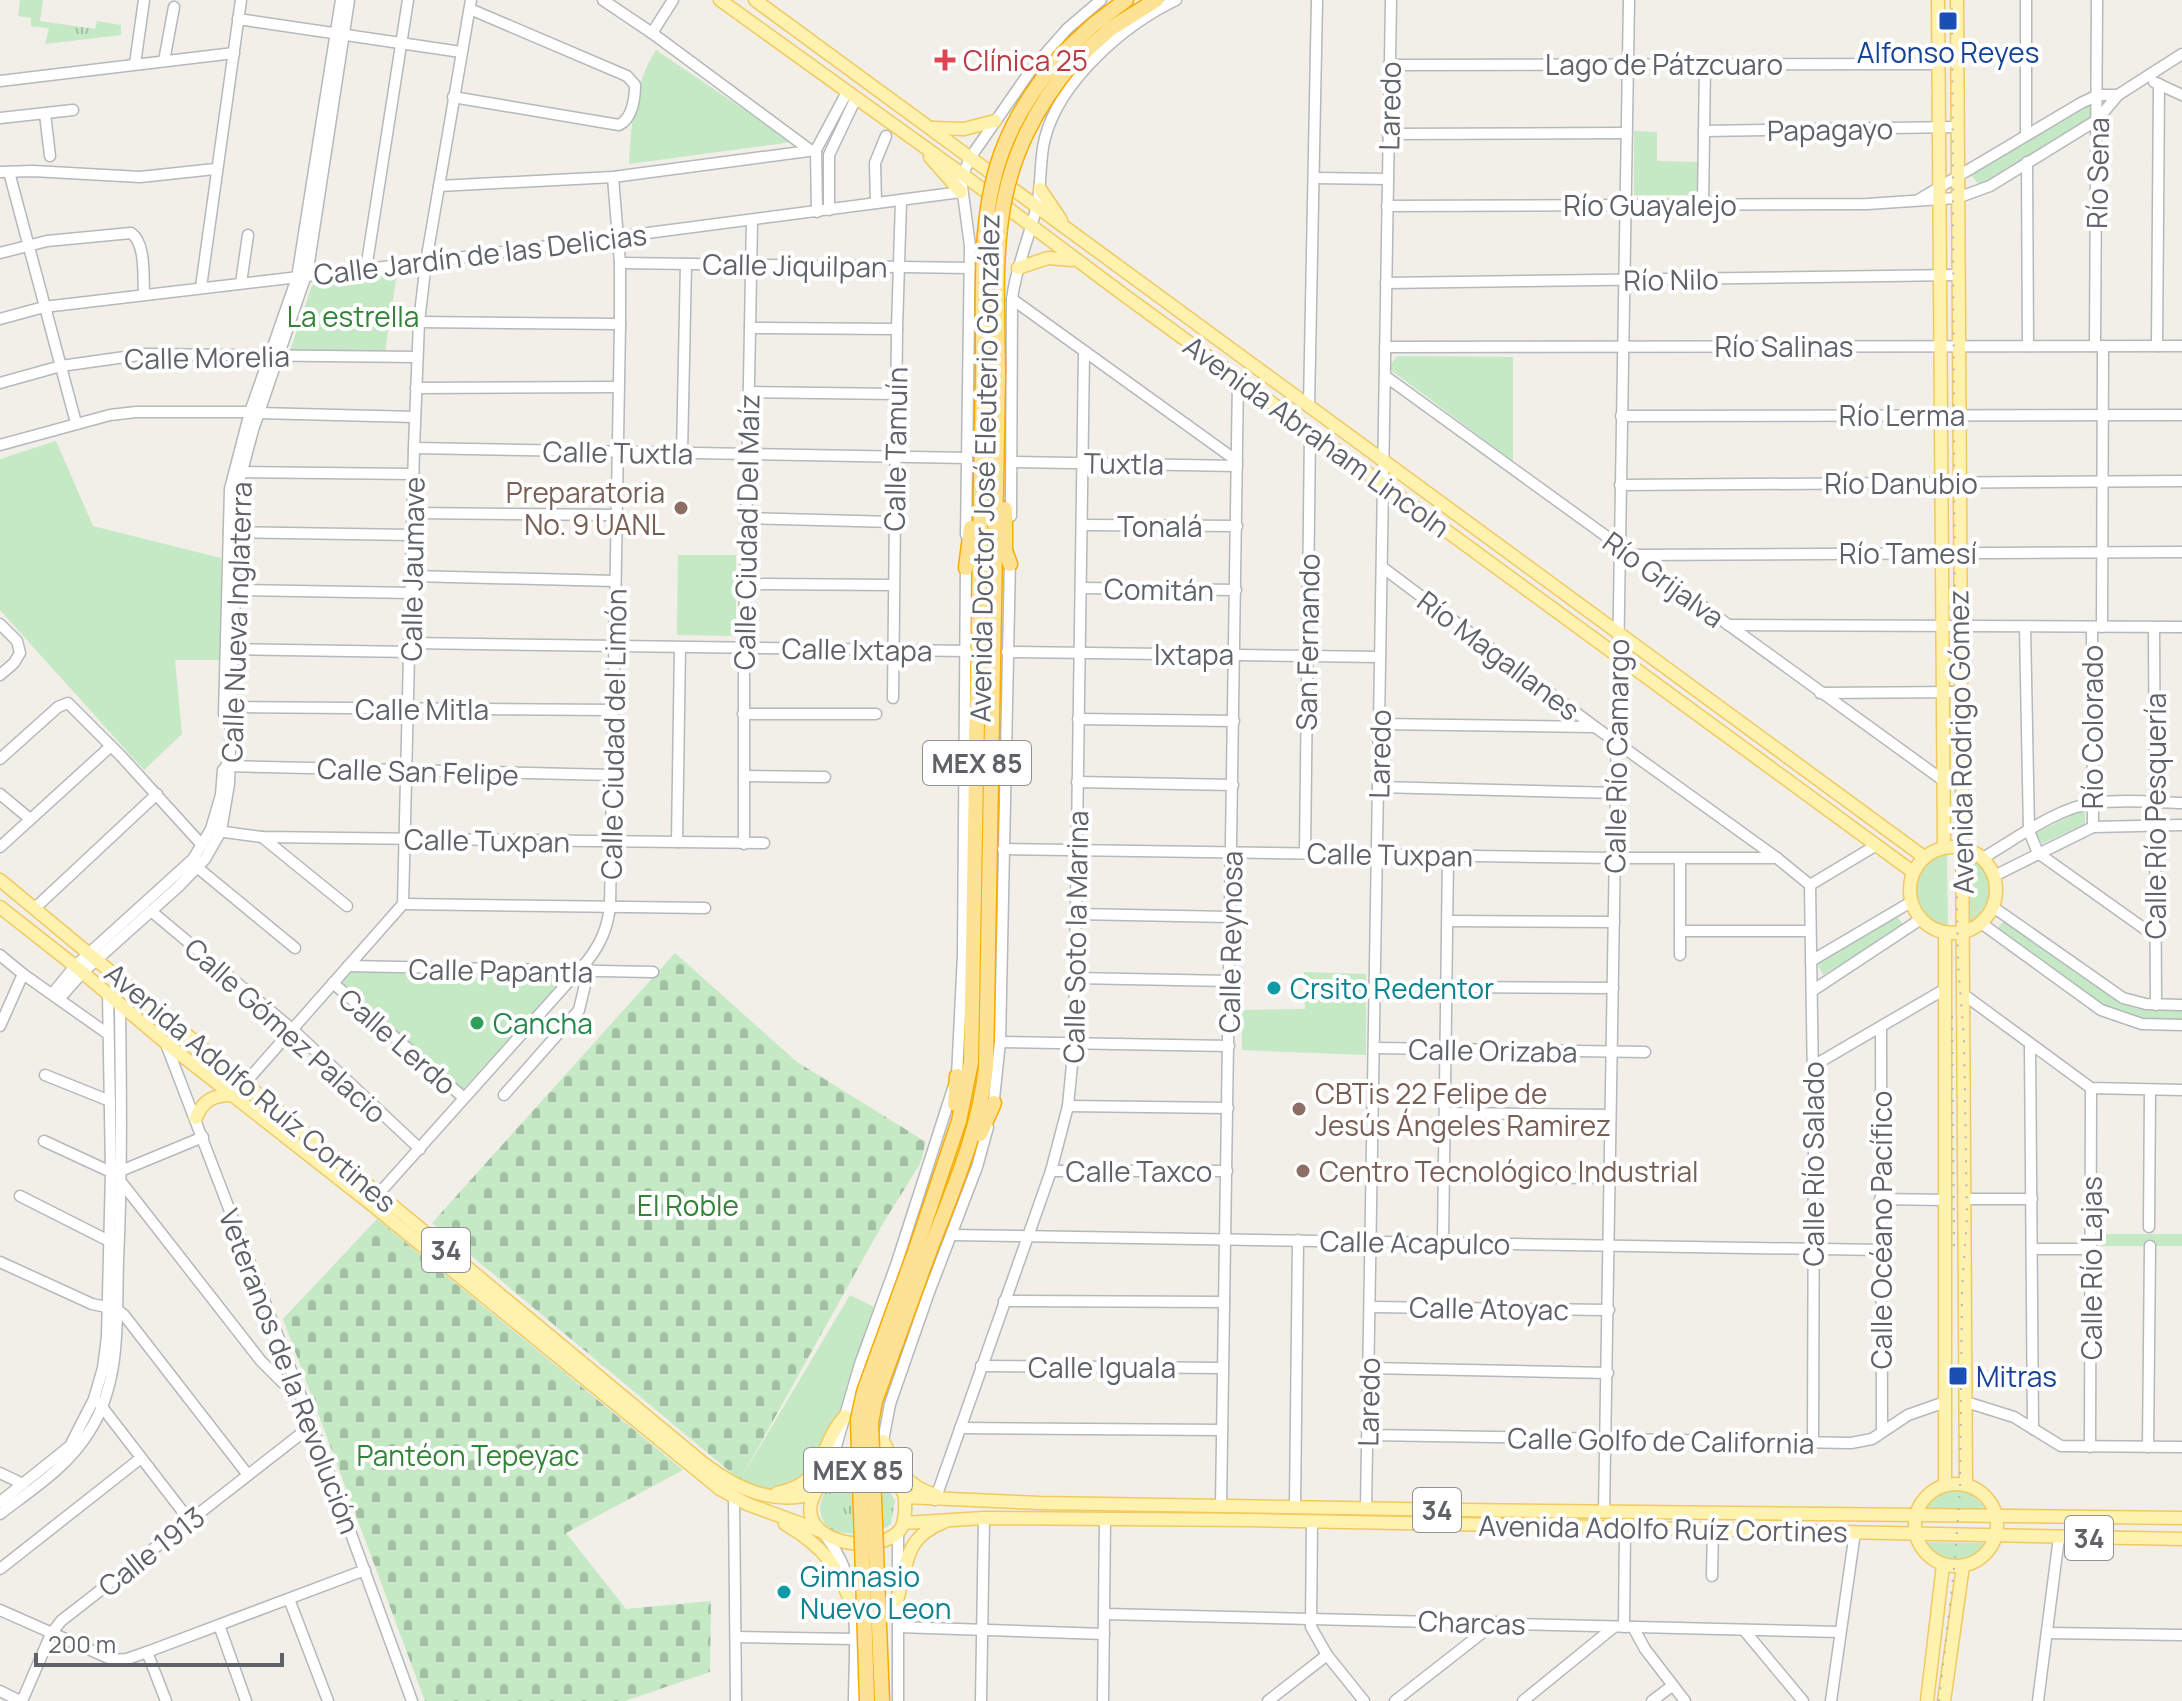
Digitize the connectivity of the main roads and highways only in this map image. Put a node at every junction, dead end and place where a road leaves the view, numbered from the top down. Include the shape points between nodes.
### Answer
1 (720, 0) edge
2 (755, 0) edge
3 (1126, 0) edge
4 (1156, 0) edge
5 (1938, 0) edge
6 (1957, 0) edge
7 (1069, 57) junction
8 (995, 121) road end
9 (930, 128) junction
10 (920, 146) junction
11 (1040, 189) road end
12 (961, 192) road end
13 (1067, 229) junction
14 (1080, 262) junction
15 (1116, 265) junction
16 (1018, 268) road end
17 (1137, 280) junction
18 (1105, 281) junction
19 (1120, 292) junction
20 (990, 374) junction
21 (973, 459) junction
22 (997, 481) junction
23 (1010, 564) road end
24 (966, 568) road end
25 (1944, 847) junction
26 (1961, 847) junction
27 (1924, 857) junction
28 (1913, 872) junction
29 (0, 880) edge
30 (0, 907) edge
31 (1945, 932) junction
32 (1962, 932) junction
33 (957, 1076) road end
34 (233, 1095) junction
35 (994, 1103) road end
36 (196, 1118) road end
37 (949, 1149) junction
38 (968, 1149) junction
39 (374, 1198) junction
40 (922, 1252) junction
41 (845, 1416) road end
42 (883, 1438) road end
43 (1945, 1485) junction
44 (1966, 1485) junction
45 (814, 1494) junction
46 (763, 1496) junction
47 (905, 1497) junction
48 (936, 1497) junction
49 (765, 1512) junction
50 (1893, 1514) junction
51 (1915, 1514) junction
52 (1996, 1515) junction
53 (954, 1518) junction
54 (2182, 1518) edge
55 (901, 1528) junction
56 (1891, 1532) junction
57 (1914, 1532) junction
58 (822, 1534) junction
59 (1996, 1534) junction
60 (2182, 1539) edge
61 (1943, 1565) junction
62 (1963, 1566) junction
63 (897, 1600) road end
64 (854, 1611) road end
65 (867, 1701) edge
66 (882, 1701) edge
67 (1927, 1701) edge
68 (1944, 1701) edge

1 - 10 main road, Avenida Abraham Lincoln
2 - 9 main road
3 - 7 highway, MEX 85
4 - 7 highway, MEX 85
5 - 25 main road, Avenida Rodrigo Gómez
6 - 26 main road, Avenida Rodrigo Gómez
7 - 20 highway, Avenida Doctor José Eleuterio González / MEX 85, bridge via 1028,130 1004,193
8 - 9 main road via 956,130
9 - 13 main road
10 - 12 main road
10 - 14 main road, Avenida Abraham Lincoln
11 - 13 main road
13 - 15 main road
14 - 16 main road via 1048,258
14 - 18 main road, Avenida Abraham Lincoln
15 - 17 main road
15 - 18 main road via 1115,277
17 - 19 main road via 1127,281
17 - 27 main road
18 - 19 main road, Avenida Abraham Lincoln
19 - 28 main road, Avenida Abraham Lincoln
20 - 21 highway, Avenida Doctor José Eleuterio González / MEX 85
20 - 22 highway, Avenida Doctor José Eleuterio González / MEX 85
21 - 24 highway
21 - 37 highway, Avenida Doctor José Eleuterio González / MEX 85 via 972,1038 965,1101
22 - 23 highway via 1004,496
22 - 38 highway, Avenida Doctor José Eleuterio González / MEX 85 via 987,1051
25 - 26 main road
25 - 27 main road
26 - 32 main road, Avenida Rodrigo Gómez
26 - 32 main road via 1983,858 1994,876 1996,896 1981,923
27 - 28 main road
28 - 31 main road via 1911,902 1921,919
29 - 39 main road, Avenida Adolfo Ruíz Cortines / 34 via 245,1083
30 - 34 main road, Avenida Adolfo Ruíz Cortines / 34
31 - 32 main road
31 - 43 main road, Avenida Rodrigo Gómez
32 - 44 main road, Avenida Rodrigo Gómez
33 - 37 highway
34 - 36 main road via 211,1097
34 - 39 main road, Avenida Adolfo Ruíz Cortines / 34
35 - 38 highway
37 - 40 highway, Avenida Doctor José Eleuterio González / MEX 85
38 - 40 highway, Avenida Doctor José Eleuterio González / MEX 85
39 - 46 main road, Avenida Adolfo Ruíz Cortines / 34 via 725,1480
39 - 49 main road, Avenida Adolfo Ruíz Cortines / 34 via 629,1416 734,1499
40 - 65 highway, Avenida Doctor José Eleuterio González / MEX 85, bridge via 864,1392 858,1419
40 - 66 highway, Avenida Doctor José Eleuterio González / MEX 85, bridge via 872,1412
41 - 46 main road via 812,1476
42 - 48 main road via 904,1477
43 - 44 main road
43 - 51 main road via 1926,1495
44 - 52 main road via 1987,1498
45 - 46 main road, Avenida Adolfo Ruíz Cortines / 34
45 - 47 main road via 827,1477 864,1471 890,1476
45 - 58 main road via 811,1512
47 - 48 main road
47 - 55 main road
48 - 50 main road, Avenida Adolfo Ruíz Cortines / 34
49 - 58 main road, Avenida Adolfo Ruíz Cortines / 34
49 - 64 main road via 823,1549
50 - 51 main road, Avenida Adolfo Ruíz Cortines / 34
50 - 56 main road via 1898,1525
51 - 52 main road, Avenida Adolfo Ruíz Cortines / 34
51 - 57 main road
52 - 54 main road, Avenida Adolfo Ruíz Cortines / 34
52 - 59 main road
53 - 55 main road, Avenida Adolfo Ruíz Cortines / 34
53 - 56 main road, Avenida Adolfo Ruíz Cortines / 34
53 - 63 main road via 914,1540
55 - 58 main road, 34 via 879,1541 853,1542
56 - 57 main road, Avenida Adolfo Ruíz Cortines / 34
57 - 59 main road, Avenida Adolfo Ruíz Cortines / 34
57 - 61 main road via 1924,1552
59 - 60 main road, Avenida Adolfo Ruíz Cortines / 34
59 - 62 main road via 1989,1550
61 - 62 main road
61 - 67 main road
62 - 68 main road

